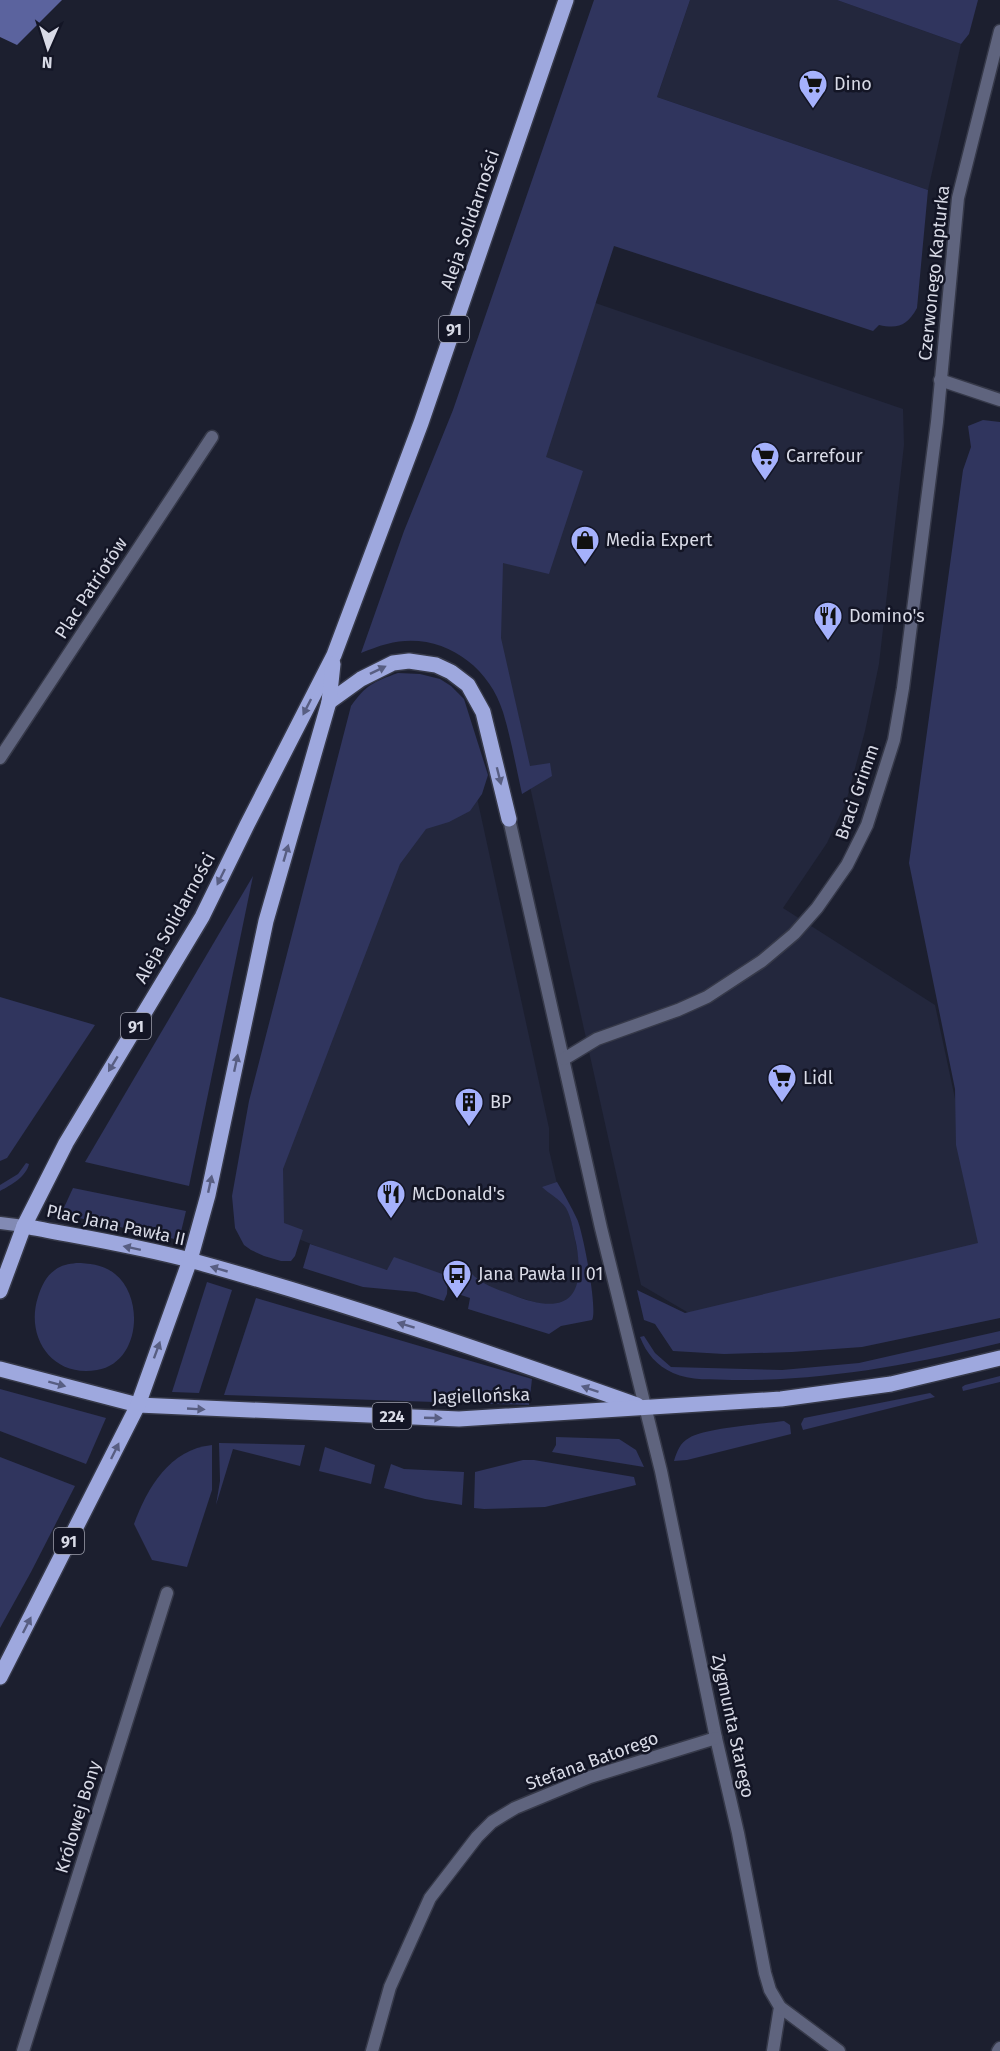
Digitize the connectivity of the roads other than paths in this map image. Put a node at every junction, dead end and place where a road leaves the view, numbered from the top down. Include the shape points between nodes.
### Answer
1 (566, 0) edge
2 (1000, 31) edge
3 (940, 380) junction
4 (1000, 400) edge
5 (212, 437) dead end
6 (334, 655) junction
7 (329, 702) junction
8 (0, 758) edge
9 (510, 819) joint
10 (564, 1059) junction
11 (0, 1223) edge
12 (24, 1226) junction
13 (190, 1260) junction
14 (0, 1291) edge
15 (1000, 1358) edge
16 (0, 1369) edge
17 (138, 1405) junction
18 (645, 1408) junction
19 (167, 1593) dead end
20 (0, 1677) edge
21 (716, 1738) junction
22 (780, 2007) junction
23 (23, 2051) edge
24 (372, 2051) edge
25 (772, 2051) edge
26 (839, 2051) edge

1 - 6 main road, Aleja Solidarności / 91 via 421,423
2 - 3 street, Czerwonego Kapturka via 957,198
3 - 4 street
3 - 10 street, Braci Grimm via 894,740 856,849 827,895 794,934 735,980 678,1010 597,1039
5 - 8 street, Plac Patriotów
6 - 7 main road, Aleja Solidarności / 91
6 -> 12 main road, Aleja Solidarności / 91 via 202,917 66,1143
7 -> 9 main road via 393,663 436,665 451,672 468,685 483,712
13 -> 7 main road, Aleja Solidarności / 91 via 208,1195 266,921
9 - 10 street
10 - 18 street, Zygmunta Starego
11 - 12 street
13 -> 12 main road, Plac Jana Pawła II
12 - 14 main road, Plac Jana Pawła II / 91
17 -> 13 main road, Plac Jana Pawła II / 91
18 -> 13 main road, Jagiellońska / 224 via 444,1337
15 - 18 main road, Jagiellońska / 224 via 880,1386 781,1399
16 -> 17 main road
17 -> 18 main road, Jagiellońska / 224 via 459,1419
20 -> 17 main road, 91
18 - 21 street, Zygmunta Starego
19 - 23 street, Królowej Bony
21 - 22 street, Zygmunta Starego via 765,1973
21 - 24 street, Stefana Batorego via 590,1777 515,1808 492,1822 430,1898 390,1987
22 - 25 street
22 - 26 street

